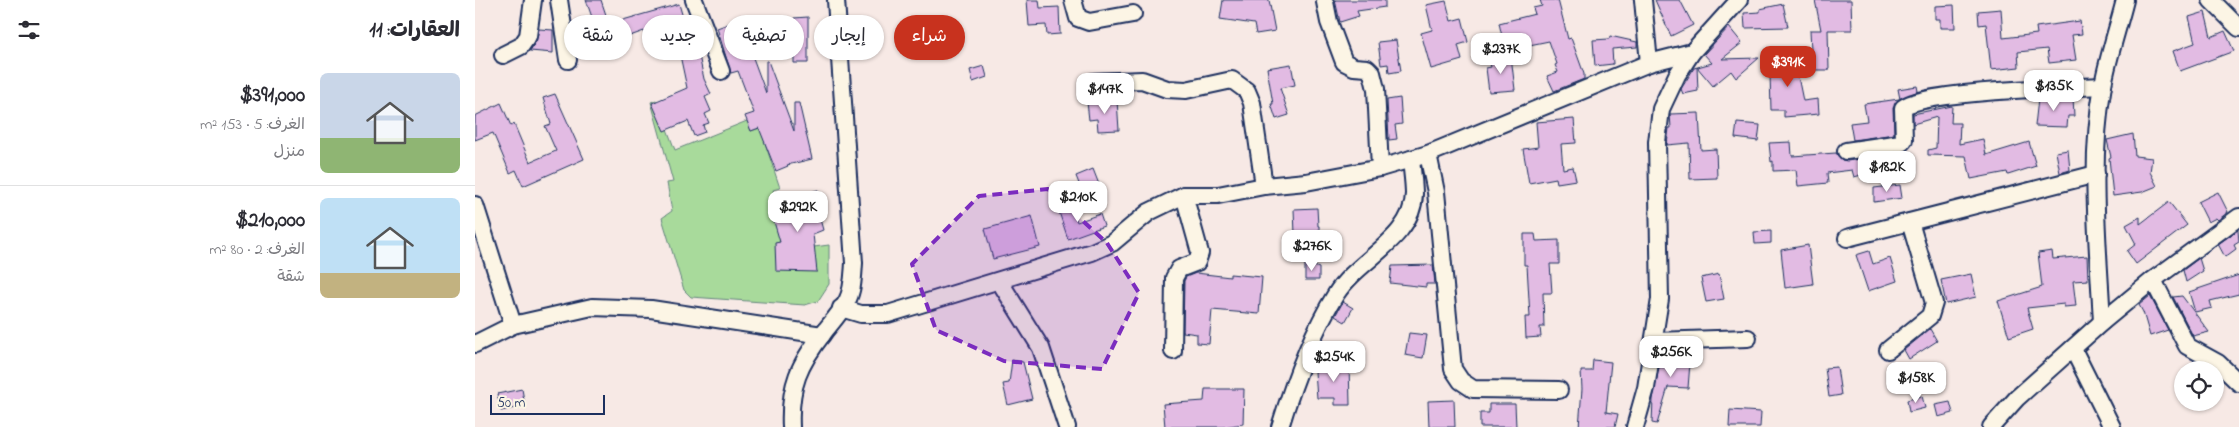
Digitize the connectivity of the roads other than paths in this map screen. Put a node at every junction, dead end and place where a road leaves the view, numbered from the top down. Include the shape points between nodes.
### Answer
1 (533, 0) edge
2 (559, 0) edge
3 (694, 0) edge
4 (836, 0) edge
5 (1073, 0) edge
6 (1643, 0) edge
7 (2125, 0) edge
8 (2211, 0) edge
9 (1325, 2) dead end
10 (1732, 3) edge
11 (1133, 14) dead end
12 (2239, 28) edge
13 (564, 33) edge
14 (1692, 52) junction
15 (503, 55) dead end
16 (1649, 63) junction
17 (721, 71) dead end
18 (1093, 82) dead end
19 (2103, 86) junction
20 (1846, 151) dead end
21 (1428, 154) junction
22 (1411, 160) junction
23 (1380, 168) junction
24 (2096, 174) junction
25 (1264, 186) junction
26 (1184, 195) junction
27 (475, 205) edge
28 (2239, 216) edge
29 (1910, 222) junction
30 (1847, 238) dead end
31 (2153, 280) junction
32 (999, 282) junction
33 (841, 308) junction
34 (2102, 322) junction
35 (513, 325) junction
36 (822, 335) junction
37 (1748, 338) dead end
38 (1655, 341) junction
39 (475, 344) edge
40 (2073, 349) junction
41 (1888, 350) dead end
42 (1173, 351) dead end
43 (2239, 383) edge
44 (1559, 390) dead end
45 (791, 427) edge
46 (1067, 427) edge
47 (1280, 427) edge
48 (1635, 427) edge
49 (1991, 427) edge
50 (2112, 427) edge

1 - 15 street via 528,36 521,46
2 - 13 street
3 - 17 street
4 - 33 street via 854,263 852,288
5 - 11 street via 1078,18 1089,22
6 - 16 street
7 - 19 street
8 - 12 street
9 - 23 street via 1343,62 1367,68 1372,73 1376,89
10 - 14 street
14 - 16 street
14 - 38 street via 1661,109 1657,142 1661,272
16 - 21 street
18 - 25 street via 1143,80 1167,89 1186,90 1232,80 1247,91 1252,103
19 - 20 street via 1995,90 1921,101 1903,108 1904,140 1901,143
19 - 24 street
21 - 22 street
21 - 44 street via 1436,192 1453,370 1461,382 1473,389
22 - 23 street
22 - 47 street via 1414,194 1409,216 1395,236 1354,271 1337,292 1292,387
23 - 25 street
24 - 29 street
24 - 34 street
25 - 26 street via 1218,195
26 - 32 street via 1149,212 1112,243
26 - 42 street via 1200,253 1197,262 1179,269 1175,278
27 - 35 street
28 - 31 street
29 - 30 street
29 - 41 street via 1933,310
31 - 34 street
31 - 43 street via 2187,346 2218,363
32 - 33 street via 888,314 861,314
32 - 46 street via 1041,348
33 - 36 street
34 - 40 street
35 - 36 street via 592,307 641,308
35 - 39 street
36 - 45 street via 806,356 795,379 790,406
37 - 38 street
38 - 48 street
40 - 49 street via 2017,398
40 - 50 street

